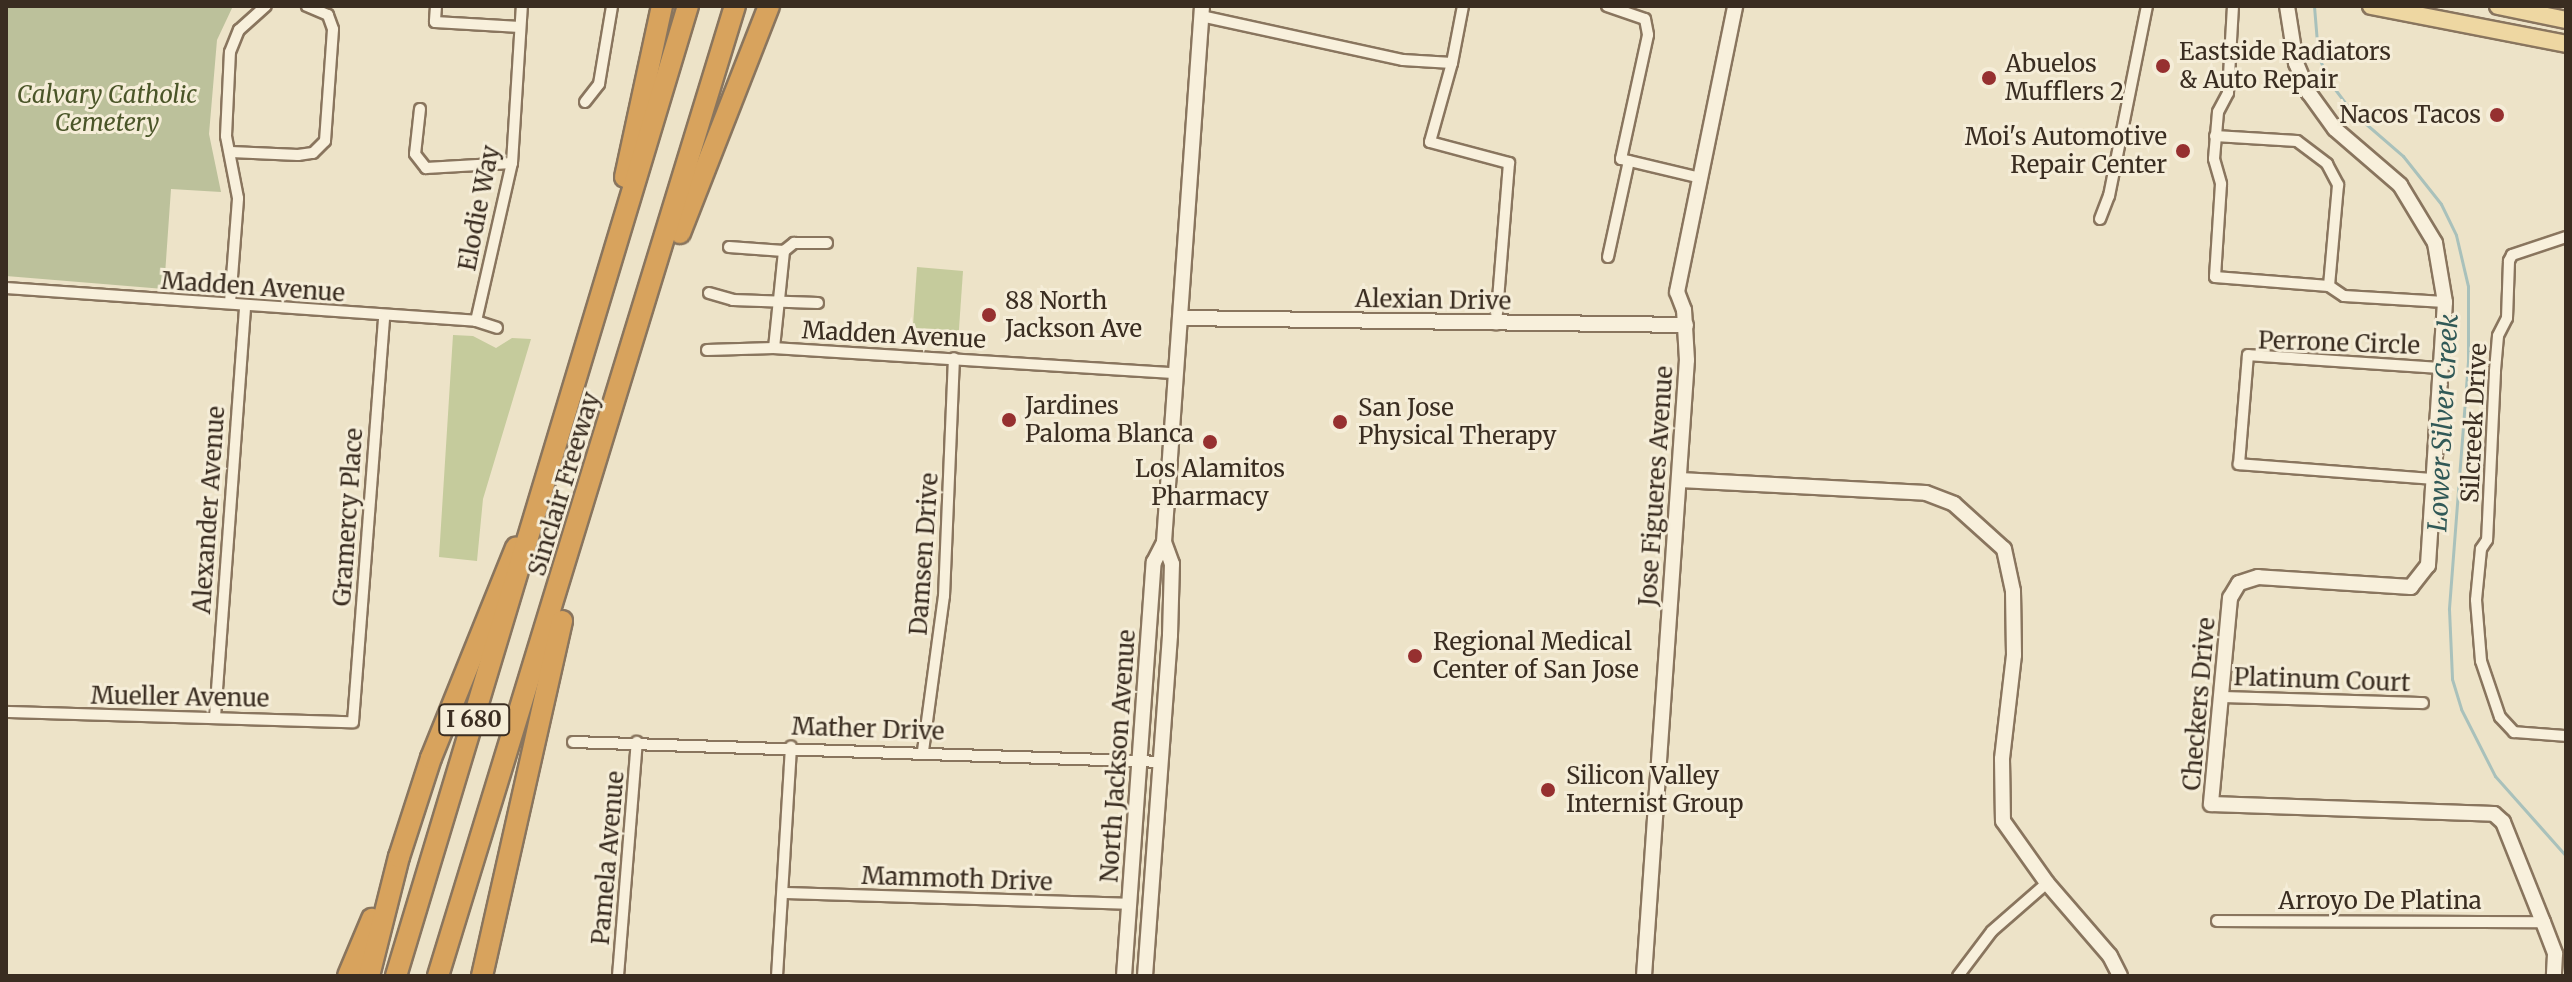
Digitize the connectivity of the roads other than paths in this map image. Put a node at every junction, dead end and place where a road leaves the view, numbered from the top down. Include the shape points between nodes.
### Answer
1 (266, 6) edge
2 (307, 6) edge
3 (436, 6) edge
4 (522, 6) edge
5 (612, 6) edge
6 (662, 6) edge
7 (688, 6) edge
8 (735, 6) edge
9 (769, 6) edge
10 (1463, 6) edge
11 (1607, 6) edge
12 (1735, 6) edge
13 (2147, 6) edge
14 (2233, 6) edge
15 (2287, 6) edge
16 (2371, 6) edge
17 (2498, 6) edge
18 (1202, 11) edge
19 (2566, 20) edge
20 (520, 27) junction
21 (2566, 44) edge
22 (1452, 63) junction
23 (585, 102) dead end
24 (420, 109) dead end
25 (2215, 136) junction
26 (231, 152) junction
27 (1629, 161) junction
28 (512, 163) junction
29 (1701, 178) junction
30 (2100, 219) dead end
31 (2566, 237) edge
32 (827, 243) dead end
33 (729, 247) dead end
34 (784, 251) junction
35 (1608, 257) dead end
36 (2329, 286) junction
37 (6, 288) edge
38 (709, 293) dead end
39 (778, 300) junction
40 (2445, 302) junction
41 (230, 303) junction
42 (818, 303) dead end
43 (245, 305) junction
44 (384, 315) junction
45 (1180, 318) junction
46 (476, 321) junction
47 (1496, 324) junction
48 (1686, 325) junction
49 (497, 328) dead end
50 (591, 334) junction
51 (774, 348) junction
52 (707, 350) dead end
53 (954, 358) junction
54 (627, 367) junction
55 (2439, 368) junction
56 (1176, 373) junction
57 (553, 464) junction
58 (2433, 479) junction
59 (1680, 480) junction
60 (593, 482) junction
61 (1164, 542) junction
62 (2220, 697) junction
63 (2423, 703) dead end
64 (6, 712) edge
65 (215, 717) junction
66 (353, 722) joint
67 (2566, 736) edge
68 (573, 742) dead end
69 (637, 742) junction
70 (791, 746) junction
71 (923, 751) junction
72 (1140, 761) junction
73 (1162, 762) junction
74 (399, 857) junction
75 (2047, 883) junction
76 (783, 893) junction
77 (1130, 904) junction
78 (494, 919) junction
79 (2217, 921) dead end
80 (2543, 922) junction
81 (348, 976) edge
82 (369, 976) edge
83 (396, 976) edge
84 (438, 976) edge
85 (471, 976) edge
86 (482, 976) edge
87 (618, 976) edge
88 (777, 976) edge
89 (1124, 976) edge
90 (1145, 976) edge
91 (1644, 976) edge
92 (1958, 976) edge
93 (2120, 976) edge
94 (2554, 976) edge

1 - 26 street via 239,30 230,52 226,136
2 - 26 street via 328,15 333,29 325,141 313,153 298,155
3 - 20 street via 435,22
4 - 20 street, Elodie Way
5 - 23 street via 599,84
6 - 50 highway
7 - 50 highway, Sinclair Freeway / I 680
8 - 54 highway, Sinclair Freeway / I 680
9 - 54 highway
10 - 22 street
11 - 27 street via 1645,19 1648,35 1621,159
12 - 29 street, Jose Figueres Avenue
13 - 30 street
14 - 25 street via 2228,93
15 - 40 street, Checkers Drive via 2296,63 2309,93 2335,129 2400,185 2435,243
16 - 21 main road
17 - 19 main road
18 - 22 street via 1403,60
18 - 45 street, North Jackson Avenue
20 - 28 street, Elodie Way
22 - 47 street via 1430,142 1509,163
24 - 28 street via 415,154 426,168
25 - 36 street via 2297,141 2313,150 2338,185
25 - 36 street via 2221,184 2215,277
26 - 41 street via 238,198
27 - 29 street
27 - 35 street
28 - 46 street, Elodie Way
29 - 48 street, Jose Figueres Avenue via 1677,292
31 - 67 street, Silcreek Drive via 2512,255 2509,261 2507,318 2496,360 2487,540 2481,549 2476,600 2481,661 2500,717 2514,732
32 - 34 street via 794,243
33 - 34 street
34 - 39 street
36 - 40 street via 2344,296
37 - 41 street, Madden Avenue
38 - 39 street
39 - 42 street
39 - 51 street
40 - 55 street, Checkers Drive
41 - 43 street, Madden Avenue
43 - 44 street, Madden Avenue
43 - 65 street, Alexander Avenue
44 - 46 street, Madden Avenue
44 - 66 street, Gramercy Place
45 - 47 street, Alexian Drive
45 - 56 street, North Jackson Avenue
46 - 49 street, Madden Avenue
47 - 48 street, Alexian Drive
48 - 59 street, Jose Figueres Avenue
50 - 57 highway, Sinclair Freeway / I 680
51 - 52 street, Madden Avenue
51 - 53 street, Madden Avenue
53 - 56 street, Madden Avenue
53 - 71 street, Damsen Drive via 944,596
54 - 60 highway, Sinclair Freeway / I 680
55 - 58 street, Checkers Drive
55 - 58 street, Perrone Circle via 2248,355 2239,464
56 - 61 street, North Jackson Avenue
57 - 74 highway via 496,592
57 - 83 highway, Sinclair Freeway / I 680
58 - 62 street, Checkers Drive via 2428,565 2419,583 2400,587 2258,577 2239,583 2230,598
59 - 75 street via 1926,493 1954,504 2004,549 2013,591 2014,655 2002,759 2003,821
59 - 91 street, Jose Figueres Avenue
60 - 78 highway
60 - 84 highway, Sinclair Freeway / I 680
61 - 72 street, North Jackson Avenue via 1154,562
61 - 73 street, North Jackson Avenue via 1172,564
62 - 63 street, Platinum Court
62 - 80 street, Checkers Drive via 2211,804 2494,814 2503,822
64 - 65 street, Mueller Avenue
65 - 66 street, Mueller Avenue
68 - 69 street, Mather Drive
69 - 70 street, Mather Drive
69 - 87 street, Pamela Avenue
70 - 71 street, Mather Drive
70 - 76 street
71 - 72 street, Mather Drive
72 - 73 street, Mather Drive
72 - 77 street, North Jackson Avenue
73 - 90 street, North Jackson Avenue
74 - 81 highway
74 - 82 highway
75 - 92 street via 1992,931
75 - 93 street via 2110,956
76 - 77 street, Mammoth Drive
76 - 88 street
77 - 89 street, North Jackson Avenue
78 - 85 highway
78 - 86 highway
79 - 80 street, Arroyo De Platina
80 - 94 street, Checkers Drive via 2555,954

